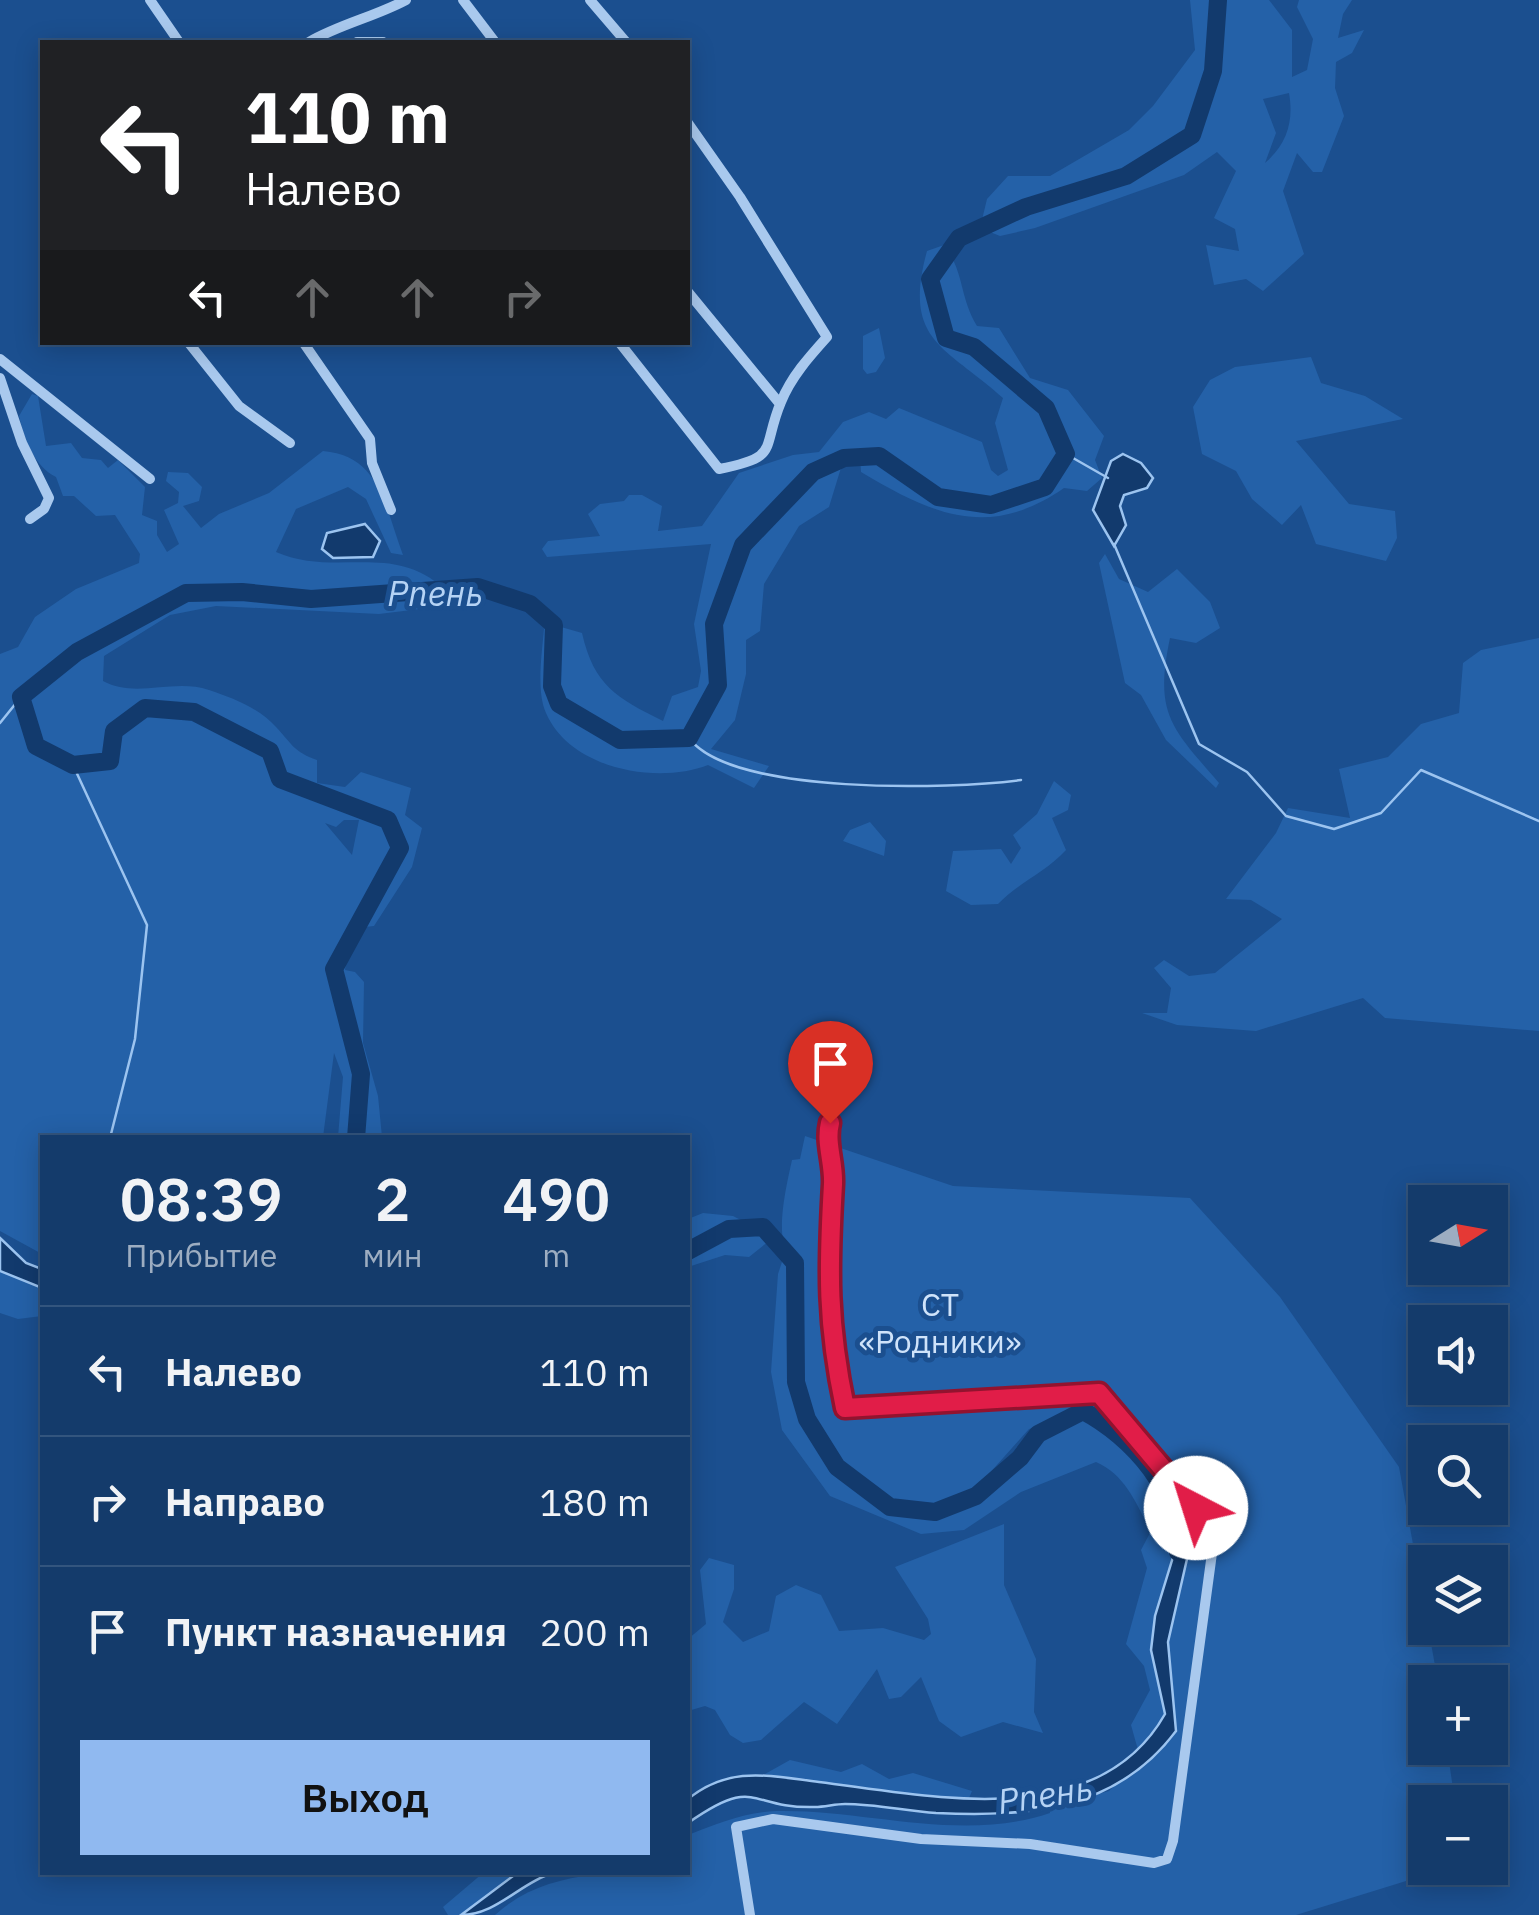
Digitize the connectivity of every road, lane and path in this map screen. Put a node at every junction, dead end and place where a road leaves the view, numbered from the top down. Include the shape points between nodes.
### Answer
1 (150, 0) edge
2 (406, 0) edge
3 (462, 0) edge
4 (590, 0) edge
5 (178, 40) edge
6 (311, 40) edge
7 (494, 40) edge
8 (624, 40) edge
9 (690, 127) edge
10 (690, 294) edge
11 (190, 345) edge
12 (305, 345) edge
13 (622, 345) edge
14 (0, 359) edge
15 (0, 378) edge
16 (780, 404) junction
17 (290, 444) dead end
18 (150, 479) dead end
19 (391, 510) dead end
20 (30, 520) dead end
21 (830, 1123) dead end
22 (750, 1915) edge

1 - 5 street
2 - 6 street
3 - 7 street
4 - 8 street
9 - 16 street via 826,338
10 - 16 street
11 - 17 street via 238,406
12 - 19 street via 370,440
13 - 16 street via 719,469 752,462 772,444
14 - 18 street
15 - 20 street via 50,498
21 - 22 street via 830,1340 845,1408 1099,1393 1215,1531 1166,1859 1154,1863 773,1819 736,1827

